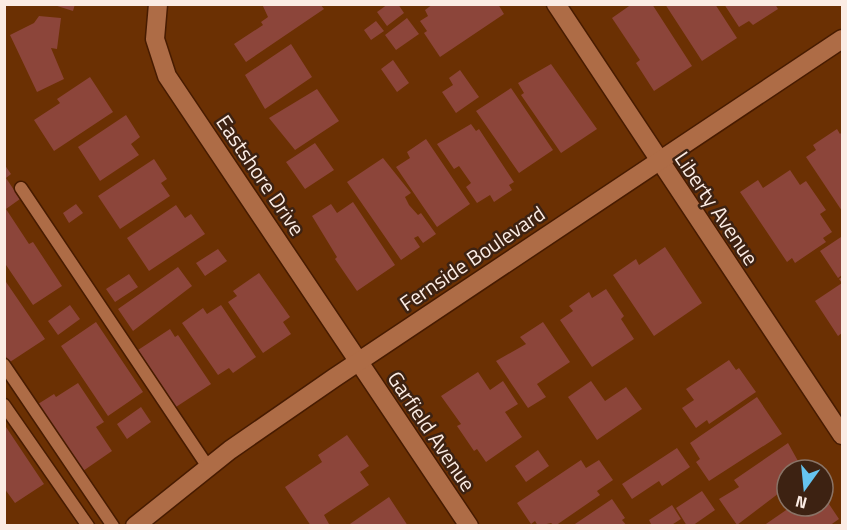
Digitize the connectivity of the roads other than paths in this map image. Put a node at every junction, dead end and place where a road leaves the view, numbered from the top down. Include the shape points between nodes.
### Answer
1 (158, 4) edge
2 (556, 4) edge
3 (843, 39) edge
4 (658, 161) junction
5 (21, 188) dead end
6 (359, 361) junction
7 (6, 370) edge
8 (4, 405) edge
9 (843, 435) edge
10 (208, 467) junction
11 (88, 525) edge
12 (113, 525) edge
13 (135, 525) edge
14 (469, 525) edge

1 - 6 street, Eastshore Drive via 155,39 167,76
2 - 4 street, Liberty Avenue
3 - 4 street, Fernside Boulevard
4 - 6 street, Fernside Boulevard
4 - 9 street, Liberty Avenue
5 - 10 lane
6 - 10 street, Fernside Boulevard
6 - 14 street, Garfield Avenue
7 - 12 lane
8 - 11 lane
10 - 13 street, Fernside Boulevard

